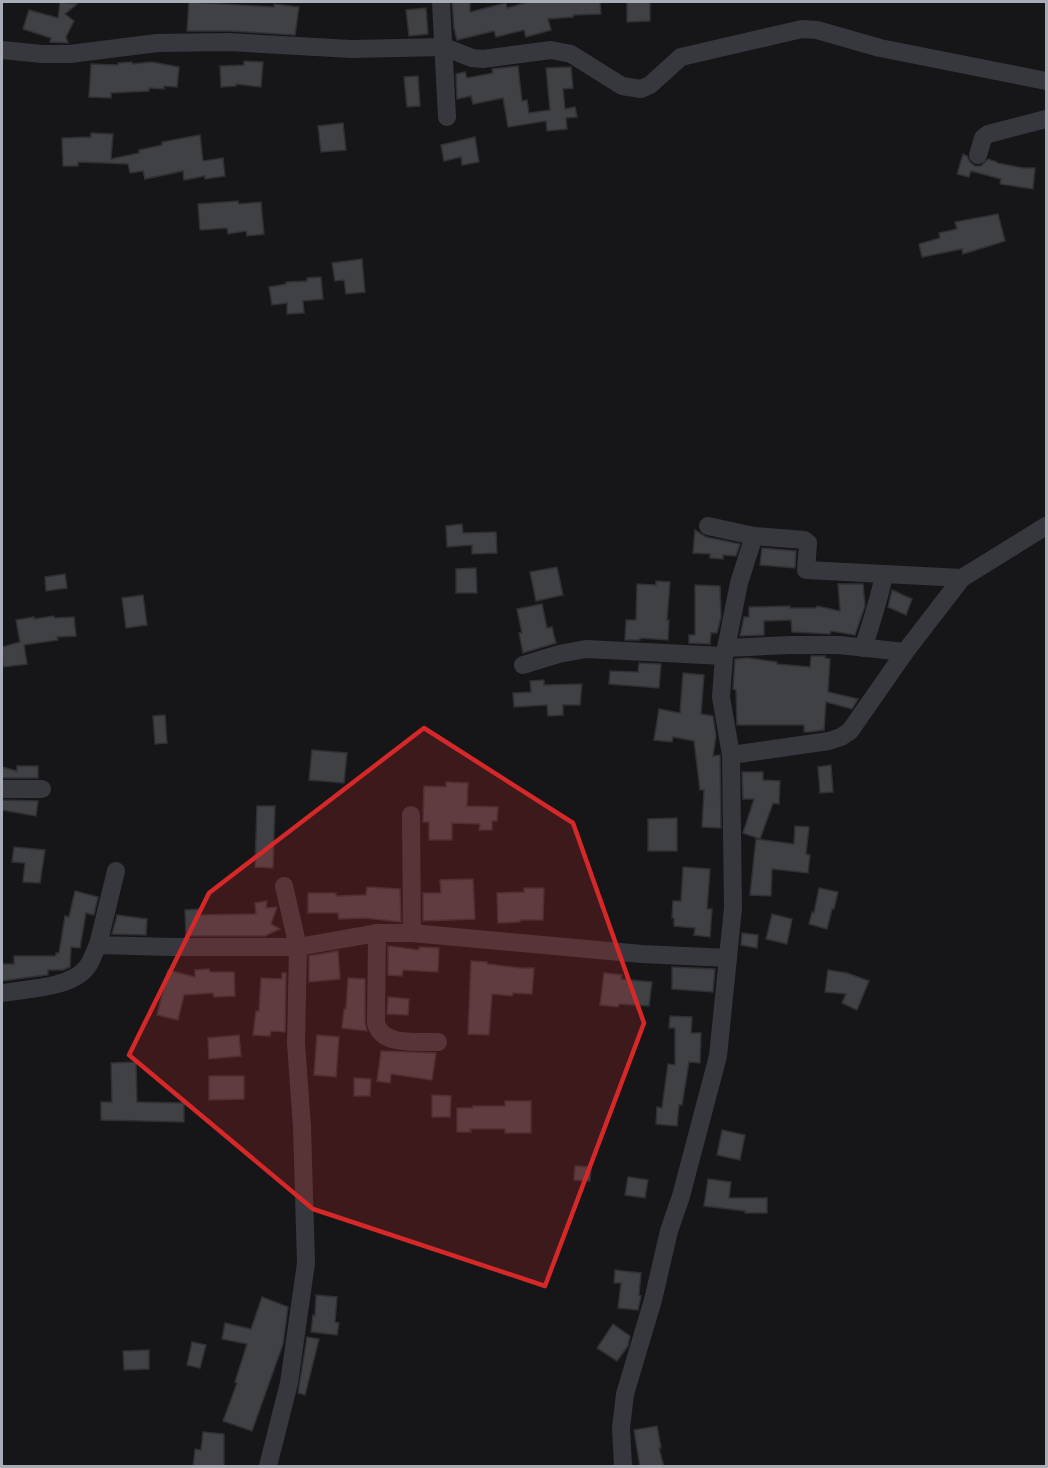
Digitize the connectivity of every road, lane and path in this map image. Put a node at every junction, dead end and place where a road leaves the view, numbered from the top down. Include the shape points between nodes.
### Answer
1 (441, 2) edge
2 (444, 47) junction
3 (2, 50) edge
4 (1047, 81) edge
5 (447, 117) dead end
6 (1047, 119) edge
7 (978, 155) dead end
8 (708, 526) dead end
9 (1047, 526) edge
10 (754, 536) junction
11 (884, 575) junction
12 (962, 578) junction
13 (863, 648) junction
14 (725, 652) junction
15 (905, 652) junction
16 (523, 665) dead end
17 (731, 755) junction
18 (2, 789) edge
19 (42, 789) dead end
20 (411, 815) dead end
21 (116, 871) dead end
22 (284, 886) dead end
23 (377, 933) junction
24 (412, 933) junction
25 (98, 945) junction
26 (298, 947) junction
27 (728, 958) junction
28 (2, 993) edge
29 (438, 1042) dead end
30 (268, 1467) edge
31 (623, 1467) edge

1 - 2 street
2 - 3 street via 351,49 229,42 157,43 70,54
2 - 4 street via 483,59 566,51 622,86 641,88 650,86 681,57 810,30
2 - 5 street
6 - 7 street via 988,134
8 - 10 street
9 - 12 street
10 - 11 street via 804,540 808,543 806,570
10 - 14 street via 739,583
11 - 12 street
11 - 13 street
12 - 15 street
13 - 14 street via 791,645
13 - 15 street
14 - 16 street via 586,649
14 - 17 street via 721,697
15 - 17 street via 866,710 841,737
17 - 27 street via 734,908
18 - 19 street
20 - 24 street
21 - 25 street
22 - 26 street
23 - 24 street
23 - 26 street
23 - 29 street via 379,1032 389,1039
24 - 27 street
25 - 26 street
25 - 28 street via 86,970 73,978
26 - 30 street via 296,1043 306,1263 289,1383
27 - 31 street via 718,1056 625,1394 621,1428

